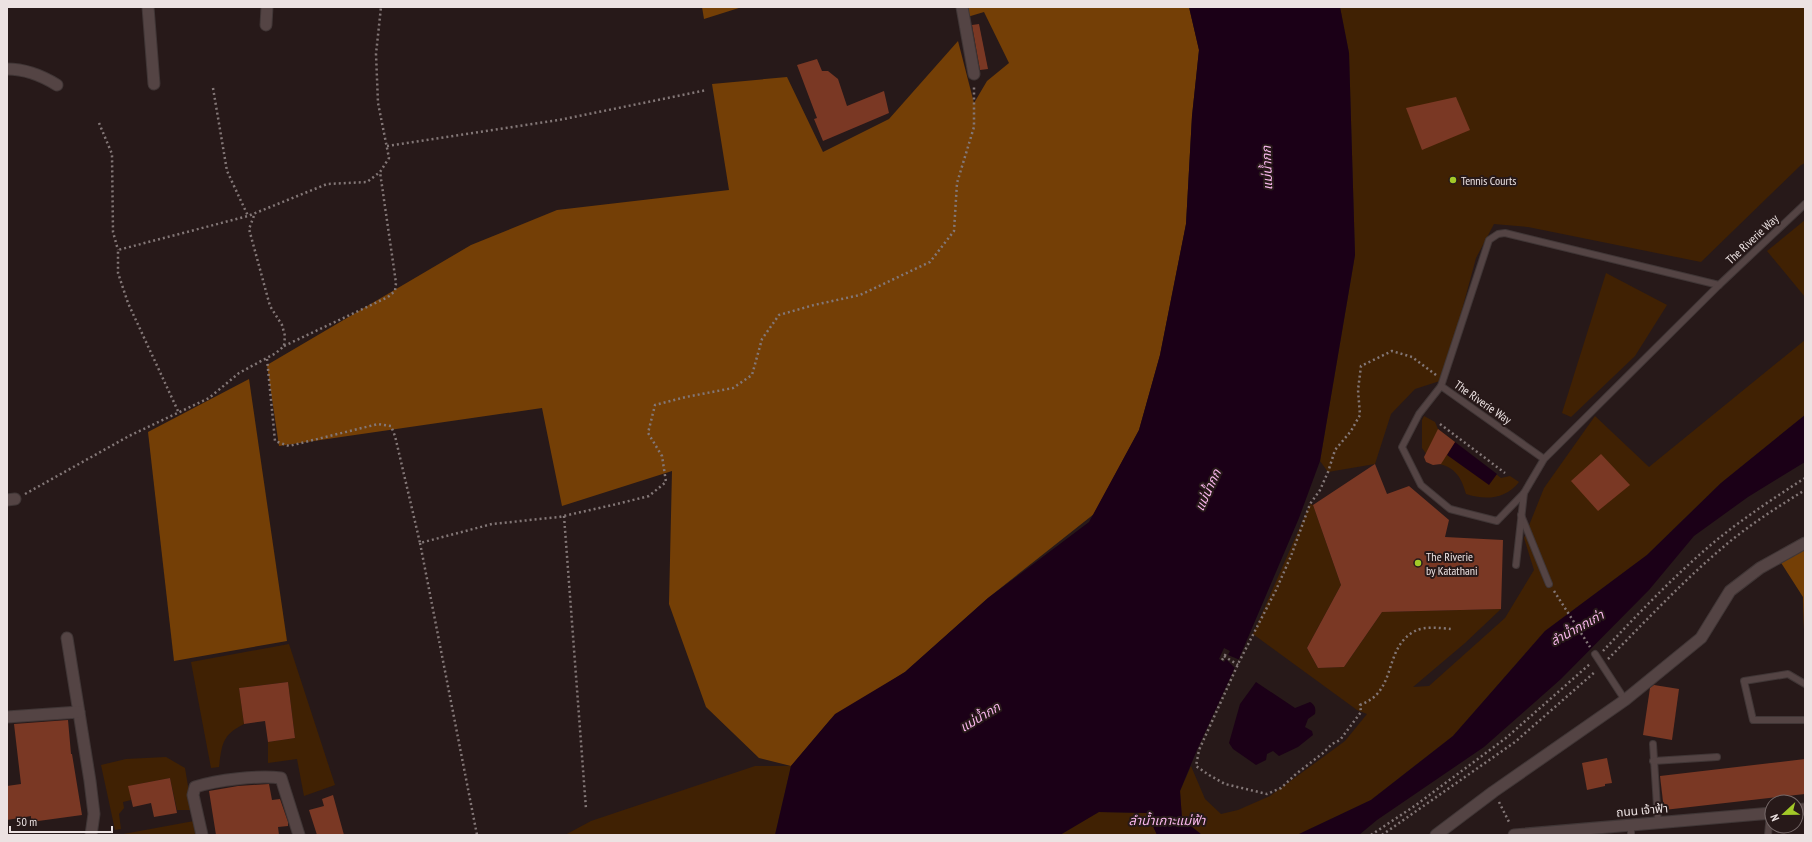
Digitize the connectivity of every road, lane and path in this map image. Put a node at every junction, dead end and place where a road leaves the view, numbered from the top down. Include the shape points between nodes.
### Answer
1 (148, 7) edge
2 (267, 7) edge
3 (381, 7) edge
4 (962, 7) edge
5 (266, 25) dead end
6 (7, 69) edge
7 (974, 74) joint
8 (154, 84) dead end
9 (57, 85) dead end
10 (214, 88) dead end
11 (707, 90) dead end
12 (99, 123) dead end
13 (387, 146) junction
14 (380, 172) junction
15 (1805, 204) edge
16 (255, 212) junction
17 (248, 216) junction
18 (118, 250) junction
19 (1719, 285) junction
20 (284, 346) junction
21 (266, 359) junction
22 (1442, 383) junction
23 (178, 411) junction
24 (1440, 424) dead end
25 (1544, 459) junction
26 (1505, 473) dead end
27 (1524, 493) junction
28 (11, 499) edge
29 (1521, 515) junction
30 (564, 516) junction
31 (420, 543) junction
32 (1805, 543) edge
33 (1516, 565) dead end
34 (1549, 584) joint
35 (1451, 629) dead end
36 (67, 638) dead end
37 (1227, 652) dead end
38 (1594, 654) joint
39 (1224, 656) junction
40 (1222, 660) dead end
41 (1238, 665) junction
42 (1805, 684) edge
43 (1625, 700) junction
44 (80, 712) junction
45 (7, 717) edge
46 (1805, 720) edge
47 (1653, 744) dead end
48 (1717, 757) dead end
49 (1653, 761) junction
50 (1493, 792) junction
51 (586, 809) dead end
52 (1764, 814) edge
53 (1658, 822) junction
54 (1631, 830) edge
55 (1515, 834) edge
56 (91, 835) edge
57 (202, 835) edge
58 (299, 835) edge
59 (477, 835) edge
60 (1436, 835) edge

1 - 8 street
2 - 5 street
3 - 13 path via 376,54 378,96
4 - 7 street
6 - 9 street via 27,71
7 - 30 path via 974,127 956,183 954,231 930,262 860,296 779,315 762,339 752,375 733,388 655,405 648,433 662,456 666,482 649,496
10 - 17 path via 228,171
11 - 13 path via 559,120
12 - 18 path via 112,154 113,232
13 - 14 path via 389,158
14 - 16 path via 368,182 327,184
14 - 20 path via 395,291 388,297
15 - 19 lane, The Riverie Way
16 - 17 path
16 - 20 path via 249,229 270,306 282,325
17 - 18 path
18 - 23 path via 118,272 128,303
19 - 22 lane via 1505,233 1498,234 1489,240
19 - 25 lane, The Riverie Way
20 - 21 path
21 - 23 path via 239,373 209,398
21 - 31 path via 275,441 289,446 378,424 391,426
22 - 25 lane, The Riverie Way
22 - 27 lane, The Riverie Way via 1419,414 1402,447 1421,485 1450,509 1497,521
22 - 41 path via 1412,357 1392,351 1361,366 1358,390 1360,414 1351,431 1335,450 1328,472 1310,504 1276,590
23 - 28 path
24 - 26 path
25 - 27 lane, The Riverie Way
27 - 29 lane
29 - 33 lane
29 - 34 lane
30 - 31 path via 492,524
30 - 51 path
31 - 59 path
32 - 43 street via 1760,568 1730,591 1701,638
34 - 38 path
35 - 41 path via 1416,630 1403,640 1394,653 1379,692 1373,699 1360,705 1361,712 1340,740 1281,788 1267,794 1225,784 1196,766 1199,750
36 - 44 street
37 - 39 path
38 - 43 lane
39 - 40 path
39 - 41 path
42 - 46 lane via 1788,674 1744,681 1753,720
43 - 50 street
44 - 45 street
44 - 56 street via 94,814
47 - 49 lane
48 - 49 lane
49 - 53 lane
50 - 55 path
50 - 60 street
52 - 53 street, ถนน เจ้าฟ้า
53 - 54 street, ถนน เจ้าฟ้า
54 - 55 street, ถนน เจ้าฟ้า
57 - 58 street via 193,794 195,786 269,776 280,778

